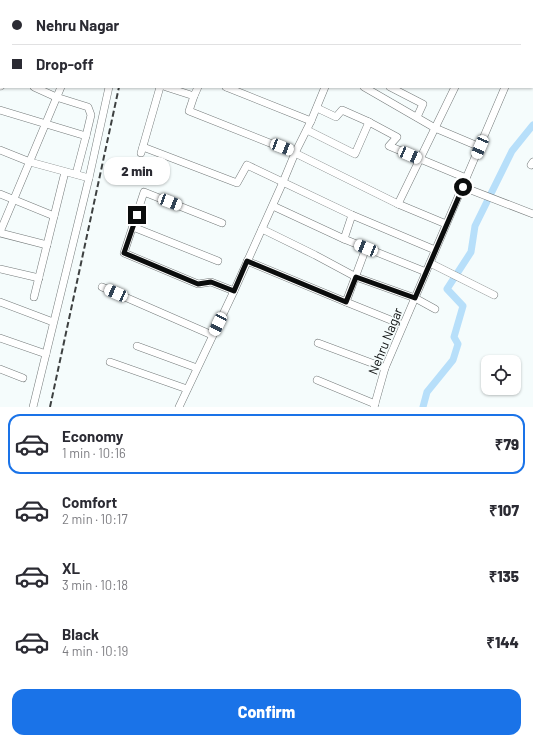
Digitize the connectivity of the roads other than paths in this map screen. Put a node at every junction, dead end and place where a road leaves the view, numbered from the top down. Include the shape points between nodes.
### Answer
1 (36, 88) edge
2 (60, 88) edge
3 (109, 88) edge
4 (160, 88) edge
5 (169, 88) edge
6 (198, 88) edge
7 (228, 88) edge
8 (325, 88) edge
9 (366, 88) edge
10 (392, 88) edge
11 (455, 88) edge
12 (505, 88) edge
13 (194, 96) junction
14 (56, 97) junction
15 (317, 108) junction
16 (0, 110) edge
17 (416, 117) junction
18 (311, 121) junction
19 (369, 122) junction
20 (45, 124) junction
21 (435, 128) junction
22 (307, 130) junction
23 (86, 136) junction
24 (480, 147) junction
25 (0, 150) edge
26 (295, 152) junction
27 (420, 159) junction
28 (30, 162) junction
29 (65, 172) junction
30 (76, 174) junction
31 (89, 178) junction
32 (466, 178) junction
33 (284, 182) junction
34 (463, 187) junction
35 (0, 194) edge
36 (14, 199) junction
37 (398, 204) junction
38 (273, 206) junction
39 (533, 214) edge
40 (352, 215) junction
41 (54, 216) junction
42 (222, 223) dead end
43 (446, 224) junction
44 (133, 227) junction
45 (262, 229) junction
46 (0, 233) edge
47 (344, 239) junction
48 (47, 245) junction
49 (366, 248) junction
50 (435, 250) junction
51 (218, 261) dead end
52 (247, 261) junction
53 (430, 263) junction
54 (0, 269) edge
55 (426, 272) junction
56 (356, 277) junction
57 (39, 278) junction
58 (102, 287) dead end
59 (234, 291) junction
60 (494, 295) dead end
61 (34, 297) dead end
62 (415, 298) junction
63 (0, 302) edge
64 (346, 302) junction
65 (435, 309) dead end
66 (54, 322) junction
67 (403, 325) junction
68 (212, 335) junction
69 (0, 338) edge
70 (318, 343) dead end
71 (137, 346) dead end
72 (46, 354) junction
73 (110, 362) dead end
74 (197, 368) junction
75 (385, 368) junction
76 (0, 369) edge
77 (23, 378) dead end
78 (317, 380) dead end
79 (187, 389) junction
80 (374, 406) edge
81 (33, 407) edge
82 (179, 407) edge

1 - 14 street
2 - 14 street
3 - 31 street
4 - 33 street via 142,150 237,183 247,165
5 - 13 street
6 - 13 street
7 - 18 street
8 - 15 street
9 - 17 street
10 - 17 street via 423,104
11 - 21 street
12 - 24 street, Nehru Nagar
13 - 26 street via 189,111
14 - 20 street
14 - 23 street via 88,107 91,115
15 - 18 street
15 - 19 street via 336,117 342,110
16 - 20 street
17 - 21 street
18 - 22 street
19 - 22 street via 355,154
19 - 27 street via 397,137 389,146
20 - 23 street
20 - 28 street
21 - 24 street
21 - 27 street
22 - 26 street
23 - 30 street
24 - 32 street, Nehru Nagar
25 - 28 street
26 - 33 street
26 - 37 street
27 - 32 street
27 - 37 street
28 - 29 street
28 - 36 street
29 - 30 street
29 - 41 street
30 - 31 street
31 - 66 street
32 - 34 street, Nehru Nagar
33 - 38 street
33 - 40 street
34 - 39 street
34 - 43 street, Nehru Nagar
35 - 36 street
36 - 41 street
36 - 46 street
37 - 43 street
38 - 45 street
38 - 47 street
40 - 47 street
40 - 50 street
41 - 48 street
42 - 44 street via 144,192
43 - 50 street, Nehru Nagar
44 - 51 street
44 - 59 street via 124,253 198,284 211,282
45 - 52 street
45 - 56 street
46 - 48 street
47 - 49 street
48 - 57 street
49 - 55 street
49 - 56 street
50 - 53 street, Nehru Nagar
52 - 59 street
52 - 64 street
53 - 55 street, Nehru Nagar
53 - 60 street
54 - 57 street
55 - 62 street, Nehru Nagar
56 - 62 street
56 - 64 street
57 - 61 street
58 - 68 street
59 - 68 street
62 - 65 street
62 - 67 street, Nehru Nagar
63 - 66 street
64 - 67 street
66 - 72 street
67 - 75 street, Nehru Nagar
68 - 74 street
69 - 72 street
70 - 75 street
71 - 74 street
72 - 81 street
73 - 79 street
74 - 79 street
75 - 80 street, Nehru Nagar
76 - 77 street
78 - 80 street
79 - 82 street

